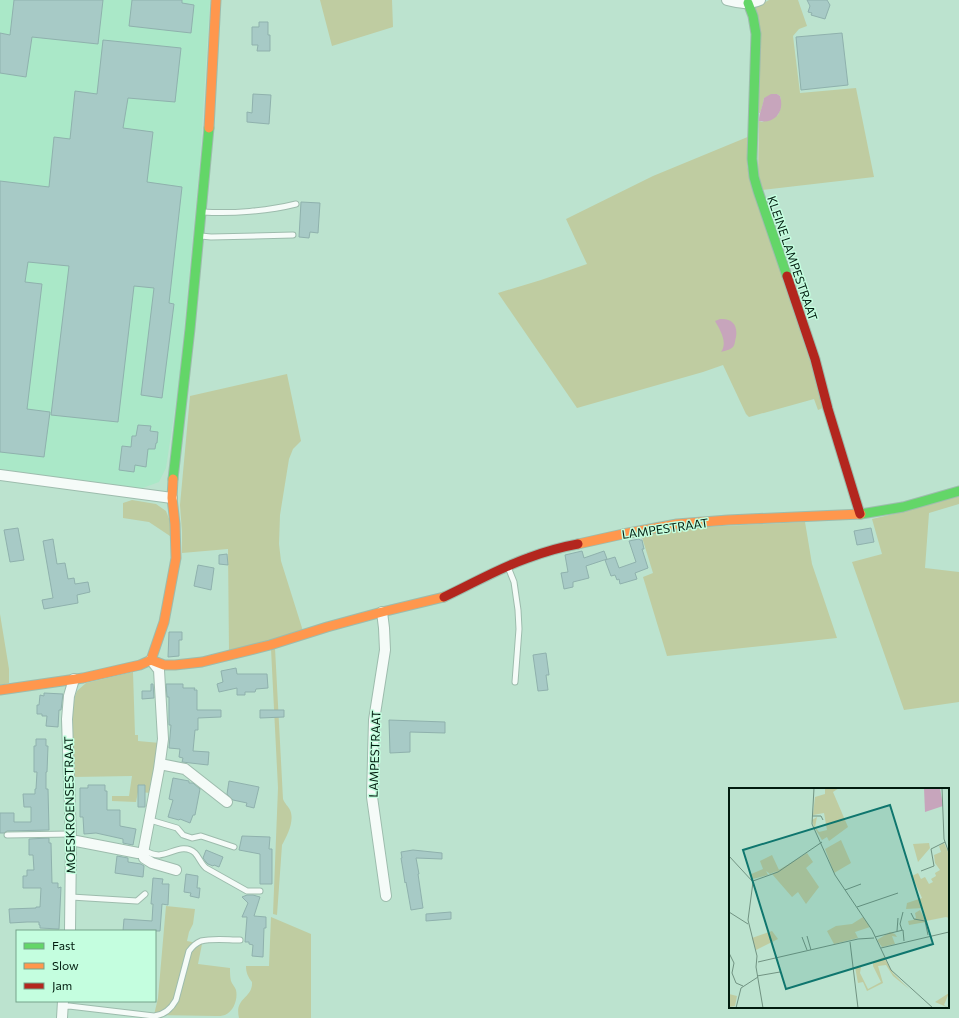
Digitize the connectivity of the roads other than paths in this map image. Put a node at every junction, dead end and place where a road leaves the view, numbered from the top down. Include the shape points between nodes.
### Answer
1 (216, 0) edge
2 (727, 0) edge
3 (760, 0) edge
4 (748, 3) junction
5 (296, 204) dead end
6 (202, 212) junction
7 (293, 235) dead end
8 (200, 236) junction
9 (0, 475) edge
10 (959, 491) edge
11 (172, 498) junction
12 (860, 514) junction
13 (508, 566) junction
14 (382, 612) junction
15 (151, 660) junction
16 (74, 679) junction
17 (515, 682) dead end
18 (0, 690) edge
19 (160, 764) junction
20 (227, 802) dead end
21 (150, 820) junction
22 (7, 835) dead end
23 (71, 837) junction
24 (234, 847) dead end
25 (144, 852) junction
26 (176, 870) dead end
27 (260, 891) dead end
28 (145, 894) dead end
29 (386, 896) dead end
30 (71, 897) junction
31 (70, 930) edge
32 (240, 940) dead end
33 (63, 1004) edge
34 (62, 1018) edge

1 - 6 street via 211,108
2 - 4 street
3 - 4 street
4 - 12 street, KLEINE LAMPESTRAAT via 756,34 752,158 754,177 815,359
5 - 6 lane via 277,209
6 - 8 street
7 - 8 lane
8 - 11 street
9 - 11 street
10 - 12 street, LAMPESTRAAT via 904,507
11 - 15 street via 176,558 164,622
12 - 13 street, LAMPESTRAAT via 677,524 554,549
13 - 14 street, LAMPESTRAAT via 444,597
13 - 17 lane via 514,582 518,610
14 - 15 street, LAMPESTRAAT via 202,662 164,665
14 - 29 street, LAMPESTRAAT via 385,650 374,720 372,797
15 - 16 street via 127,668
15 - 19 street via 159,670 163,739
16 - 18 street
16 - 23 street, MOESKROENSESTRAAT via 67,719
19 - 20 street via 185,769
19 - 21 street
21 - 24 lane via 177,828 183,835 192,838 201,836
21 - 25 street
22 - 23 lane
23 - 25 street via 138,853
23 - 30 street, MOESKROENSESTRAAT
25 - 26 street via 144,858 152,863
25 - 27 lane via 160,855 181,849 190,851 195,853 206,868 247,891
28 - 30 lane via 137,901
30 - 31 street, MOESKROENSESTRAAT
32 - 33 lane via 200,941 193,946 189,951 176,1000 166,1013 159,1016
33 - 34 street

